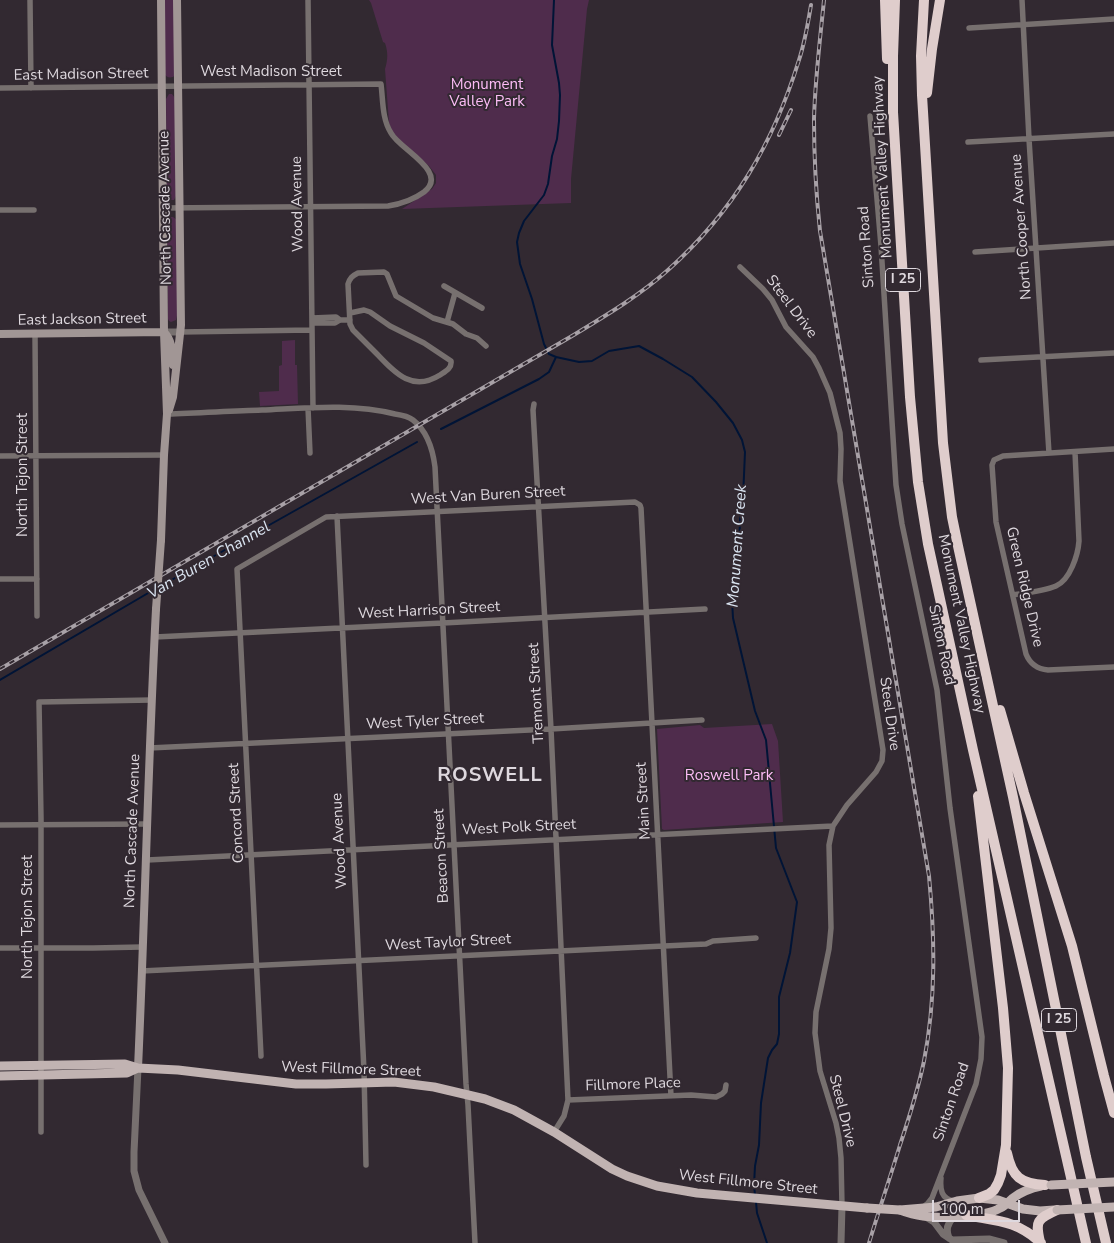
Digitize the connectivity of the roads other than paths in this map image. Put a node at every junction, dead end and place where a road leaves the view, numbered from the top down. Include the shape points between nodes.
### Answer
1 (30, 0) edge
2 (161, 0) edge
3 (177, 0) edge
4 (308, 0) edge
5 (885, 0) edge
6 (895, 0) edge
7 (924, 0) edge
8 (940, 0) edge
9 (1022, 0) edge
10 (1114, 19) edge
11 (1024, 25) junction
12 (969, 28) dead end
13 (308, 85) junction
14 (162, 86) junction
15 (178, 86) junction
16 (0, 88) edge
17 (31, 88) junction
18 (893, 112) junction
19 (870, 116) dead end
20 (1114, 134) edge
21 (1029, 139) junction
22 (968, 142) dead end
23 (924, 146) junction
24 (310, 207) junction
25 (164, 208) junction
26 (180, 208) junction
27 (0, 210) edge
28 (34, 210) dead end
29 (1114, 243) edge
30 (1036, 248) junction
31 (974, 252) dead end
32 (740, 267) dead end
33 (444, 286) dead end
34 (455, 293) junction
35 (482, 308) dead end
36 (350, 313) junction
37 (350, 320) junction
38 (312, 321) junction
39 (447, 322) junction
40 (312, 330) junction
41 (164, 332) junction
42 (180, 332) junction
43 (0, 334) edge
44 (35, 334) junction
45 (486, 346) dead end
46 (1114, 353) edge
47 (1043, 357) junction
48 (981, 360) dead end
49 (174, 382) junction
50 (534, 404) dead end
51 (311, 408) junction
52 (167, 414) junction
53 (1114, 449) edge
54 (1075, 452) junction
55 (310, 453) dead end
56 (1049, 453) junction
57 (164, 455) junction
58 (0, 456) edge
59 (35, 456) junction
60 (640, 505) joint
61 (539, 506) junction
62 (437, 511) junction
63 (337, 516) junction
64 (237, 569) joint
65 (0, 579) edge
66 (37, 579) junction
67 (1013, 595) junction
68 (705, 608) dead end
69 (647, 612) junction
70 (37, 616) dead end
71 (545, 618) junction
72 (443, 623) junction
73 (342, 628) junction
74 (239, 632) junction
75 (155, 637) junction
76 (983, 661) junction
77 (1114, 667) edge
78 (152, 700) junction
79 (702, 720) dead end
80 (652, 724) junction
81 (551, 729) junction
82 (448, 734) junction
83 (347, 739) junction
84 (246, 743) junction
85 (150, 748) junction
86 (973, 750) junction
87 (147, 824) junction
88 (40, 825) junction
89 (0, 826) edge
90 (833, 826) junction
91 (658, 835) junction
92 (556, 839) junction
93 (454, 844) junction
94 (352, 850) junction
95 (251, 855) junction
96 (147, 860) junction
97 (756, 938) dead end
98 (663, 946) junction
99 (142, 947) junction
100 (0, 948) edge
101 (40, 949) junction
102 (561, 951) junction
103 (544, 952) junction
104 (460, 956) junction
105 (358, 960) junction
106 (544, 960) dead end
107 (256, 966) junction
108 (141, 971) junction
109 (261, 1056) dead end
110 (0, 1066) edge
111 (138, 1068) junction
112 (41, 1070) junction
113 (0, 1076) edge
114 (364, 1082) junction
115 (726, 1084) dead end
116 (467, 1094) junction
117 (672, 1096) junction
118 (568, 1100) junction
119 (1114, 1113) edge
120 (41, 1132) dead end
121 (554, 1132) junction
122 (1006, 1145) junction
123 (366, 1165) dead end
124 (942, 1173) junction
125 (1114, 1182) edge
126 (1048, 1185) junction
127 (979, 1198) junction
128 (957, 1201) junction
129 (1007, 1203) junction
130 (842, 1206) junction
131 (1114, 1206) edge
132 (1057, 1210) junction
133 (924, 1212) junction
134 (961, 1216) junction
135 (949, 1238) junction
136 (164, 1243) edge
137 (475, 1243) edge
138 (841, 1243) edge
139 (1004, 1243) edge
140 (1040, 1243) edge
141 (1086, 1243) edge
142 (1106, 1243) edge

1 - 17 street
2 - 14 main road, North Cascade Avenue
3 - 15 main road, North Cascade Avenue
4 - 13 street, Wood Avenue
5 - 18 highway via 886,54
6 - 18 highway, Monument Valley Highway / I 25
7 - 23 highway, Monument Valley Highway / I 25 via 921,76
8 - 23 highway via 930,68
9 - 11 street, North Cooper Avenue
10 - 11 street
11 - 12 street
11 - 21 street, North Cooper Avenue
13 - 15 street, West Madison Street
13 - 24 street, Wood Avenue
13 - 24 street, West Madison Street via 381,84 385,119 390,132 419,160 432,178 423,192 397,205
14 - 15 street, West Madison Street
14 - 17 street, East Madison Street
14 - 25 main road, North Cascade Avenue
15 - 26 main road, North Cascade Avenue
16 - 17 street, East Madison Street
18 - 86 highway, Monument Valley Highway / I 25 via 916,472 928,544
19 - 124 street, Sinton Road via 897,494 937,690 981,1034 976,1084
20 - 21 street
21 - 22 street
21 - 30 street, North Cooper Avenue
23 - 76 highway, Monument Valley Highway / I 25 via 946,472
24 - 26 street
24 - 38 street, Wood Avenue
25 - 26 street
25 - 41 main road, North Cascade Avenue
26 - 42 main road, North Cascade Avenue
27 - 28 street
29 - 30 street
30 - 31 street
30 - 47 street, North Cooper Avenue
32 - 90 street, Steel Drive via 772,300 786,327 820,368 840,433 840,481 883,750 882,762 876,772
33 - 34 street
34 - 35 street
34 - 39 street
36 - 37 street
36 - 37 street via 364,310 375,315 447,358 451,361 450,367 431,380 407,379 394,372 353,330
36 - 39 street via 348,284 352,276 384,272 396,296 433,318
37 - 38 street via 336,317
38 - 40 street, Wood Avenue
39 - 45 street
40 - 42 street
40 - 51 street, Wood Avenue
41 - 42 street
41 - 44 main road, East Jackson Street
41 - 49 main road via 172,344
41 - 52 main road, North Cascade Avenue
42 - 49 main road, North Cascade Avenue
43 - 44 main road, East Jackson Street
44 - 59 street, North Tejon Street
46 - 47 street
47 - 48 street
47 - 56 street, North Cooper Avenue
49 - 52 main road, North Cascade Avenue
50 - 61 street, Tremont Street
51 - 52 street
51 - 55 street, Wood Avenue
51 - 62 street, Beacon Street via 366,409 414,421 432,450
52 - 57 main road, North Cascade Avenue
53 - 54 street
54 - 56 street
54 - 67 street via 1079,541 1075,560 1064,580 1056,586
56 - 67 street, Green Ridge Drive via 1003,456 994,460 996,522
57 - 59 street
57 - 75 main road, North Cascade Avenue, bridge
58 - 59 street
59 - 66 street, North Tejon Street
60 - 61 street, West Van Buren Street via 635,502
60 - 69 street, Main Street
61 - 62 street, West Van Buren Street
61 - 71 street, Tremont Street
62 - 63 street, West Van Buren Street
62 - 72 street, Beacon Street
63 - 64 street, West Van Buren Street via 326,517
63 - 73 street, Wood Avenue
64 - 74 street, Concord Street
65 - 66 street
66 - 70 street, North Tejon Street
67 - 77 street, Green Ridge Drive via 1026,654 1034,666 1042,670
68 - 69 street, West Harrison Street
69 - 71 street, West Harrison Street
69 - 80 street, Main Street
71 - 72 street, West Harrison Street
71 - 81 street, Tremont Street
72 - 73 street, West Harrison Street
72 - 82 street, Beacon Street
73 - 74 street, West Harrison Street
73 - 83 street, Wood Avenue
74 - 75 street, West Harrison Street
74 - 84 street, Concord Street
75 - 78 main road, North Cascade Avenue
76 - 119 highway via 1072,946
76 - 142 highway, Monument Valley Highway / I 25
78 - 85 main road, North Cascade Avenue
78 - 88 street, North Tejon Street via 39,702
79 - 80 street, West Tyler Street
80 - 81 street, West Tyler Street
80 - 91 street, Main Street
81 - 82 street, West Tyler Street
81 - 92 street, Tremont Street
82 - 83 street, West Tyler Street
82 - 93 street, Beacon Street
83 - 84 street, West Tyler Street
83 - 94 street, Wood Avenue
84 - 85 street, West Tyler Street
84 - 95 street, Concord Street
85 - 87 main road, North Cascade Avenue
86 - 122 highway via 1006,1034
86 - 141 highway, Monument Valley Highway / I 25
87 - 88 street
87 - 96 main road, North Cascade Avenue
88 - 89 street
88 - 101 street, North Tejon Street
90 - 91 street, West Polk Street
90 - 130 street, Steel Drive via 829,852 831,928 815,1033 820,1071 839,1138
91 - 92 street, West Polk Street
91 - 98 street, Main Street
92 - 93 street, West Polk Street
92 - 102 street, Tremont Street
93 - 94 street, West Polk Street
93 - 104 street, Beacon Street
94 - 95 street, West Polk Street
94 - 105 street, Wood Avenue
95 - 96 street, West Polk Street
95 - 107 street, Concord Street
96 - 99 main road, North Cascade Avenue
97 - 98 street, West Taylor Street
98 - 102 street, West Taylor Street
98 - 117 street, Main Street
99 - 101 street
99 - 108 main road, North Cascade Avenue
100 - 101 street
101 - 112 street, North Tejon Street
102 - 103 street, West Taylor Street
102 - 118 street, Tremont Street
103 - 104 street, West Taylor Street
103 - 106 street
104 - 105 street, West Taylor Street
104 - 116 street, Beacon Street
105 - 107 street, West Taylor Street
105 - 114 street, Wood Avenue
107 - 108 street, West Taylor Street
107 - 109 street, Concord Street
108 - 111 main road, North Cascade Avenue
110 - 112 main road
111 - 112 main road, West Fillmore Street via 125,1064
111 - 114 main road, West Fillmore Street via 296,1084
111 - 136 street, North Cascade Avenue via 134,1171 139,1190
112 - 113 main road
112 - 120 street, North Tejon Street
114 - 116 main road, West Fillmore Street via 404,1083
114 - 123 street, Wood Avenue
115 - 117 street, Fillmore Place via 725,1091 716,1097
116 - 121 main road, West Fillmore Street via 514,1110
116 - 137 street, Beacon Street
117 - 118 street, Fillmore Place
118 - 121 street, Fillmore Place via 564,1116
121 - 130 main road, West Fillmore Street via 612,1169 671,1189
122 - 126 highway via 1010,1164 1018,1177 1030,1184
122 - 127 highway via 998,1183 991,1192
124 - 128 street, Sinton Road via 942,1194 948,1200
124 - 133 street, Sinton Road
125 - 126 main road, West Fillmore Street, bridge
126 - 129 main road, West Fillmore Street via 1024,1192
127 - 128 main road, West Fillmore Street
127 - 129 main road, West Fillmore Street
128 - 133 main road, West Fillmore Street
129 - 132 main road, West Fillmore Street via 1030,1210
129 - 134 main road, West Fillmore Street via 994,1211
130 - 133 main road, West Fillmore Street, bridge
130 - 138 street
131 - 132 main road, West Fillmore Street, bridge
132 - 140 highway via 1039,1221
133 - 134 main road, West Fillmore Street
133 - 135 street
134 - 135 street via 951,1221 947,1228
134 - 140 highway via 1008,1223 1026,1231
135 - 139 street

